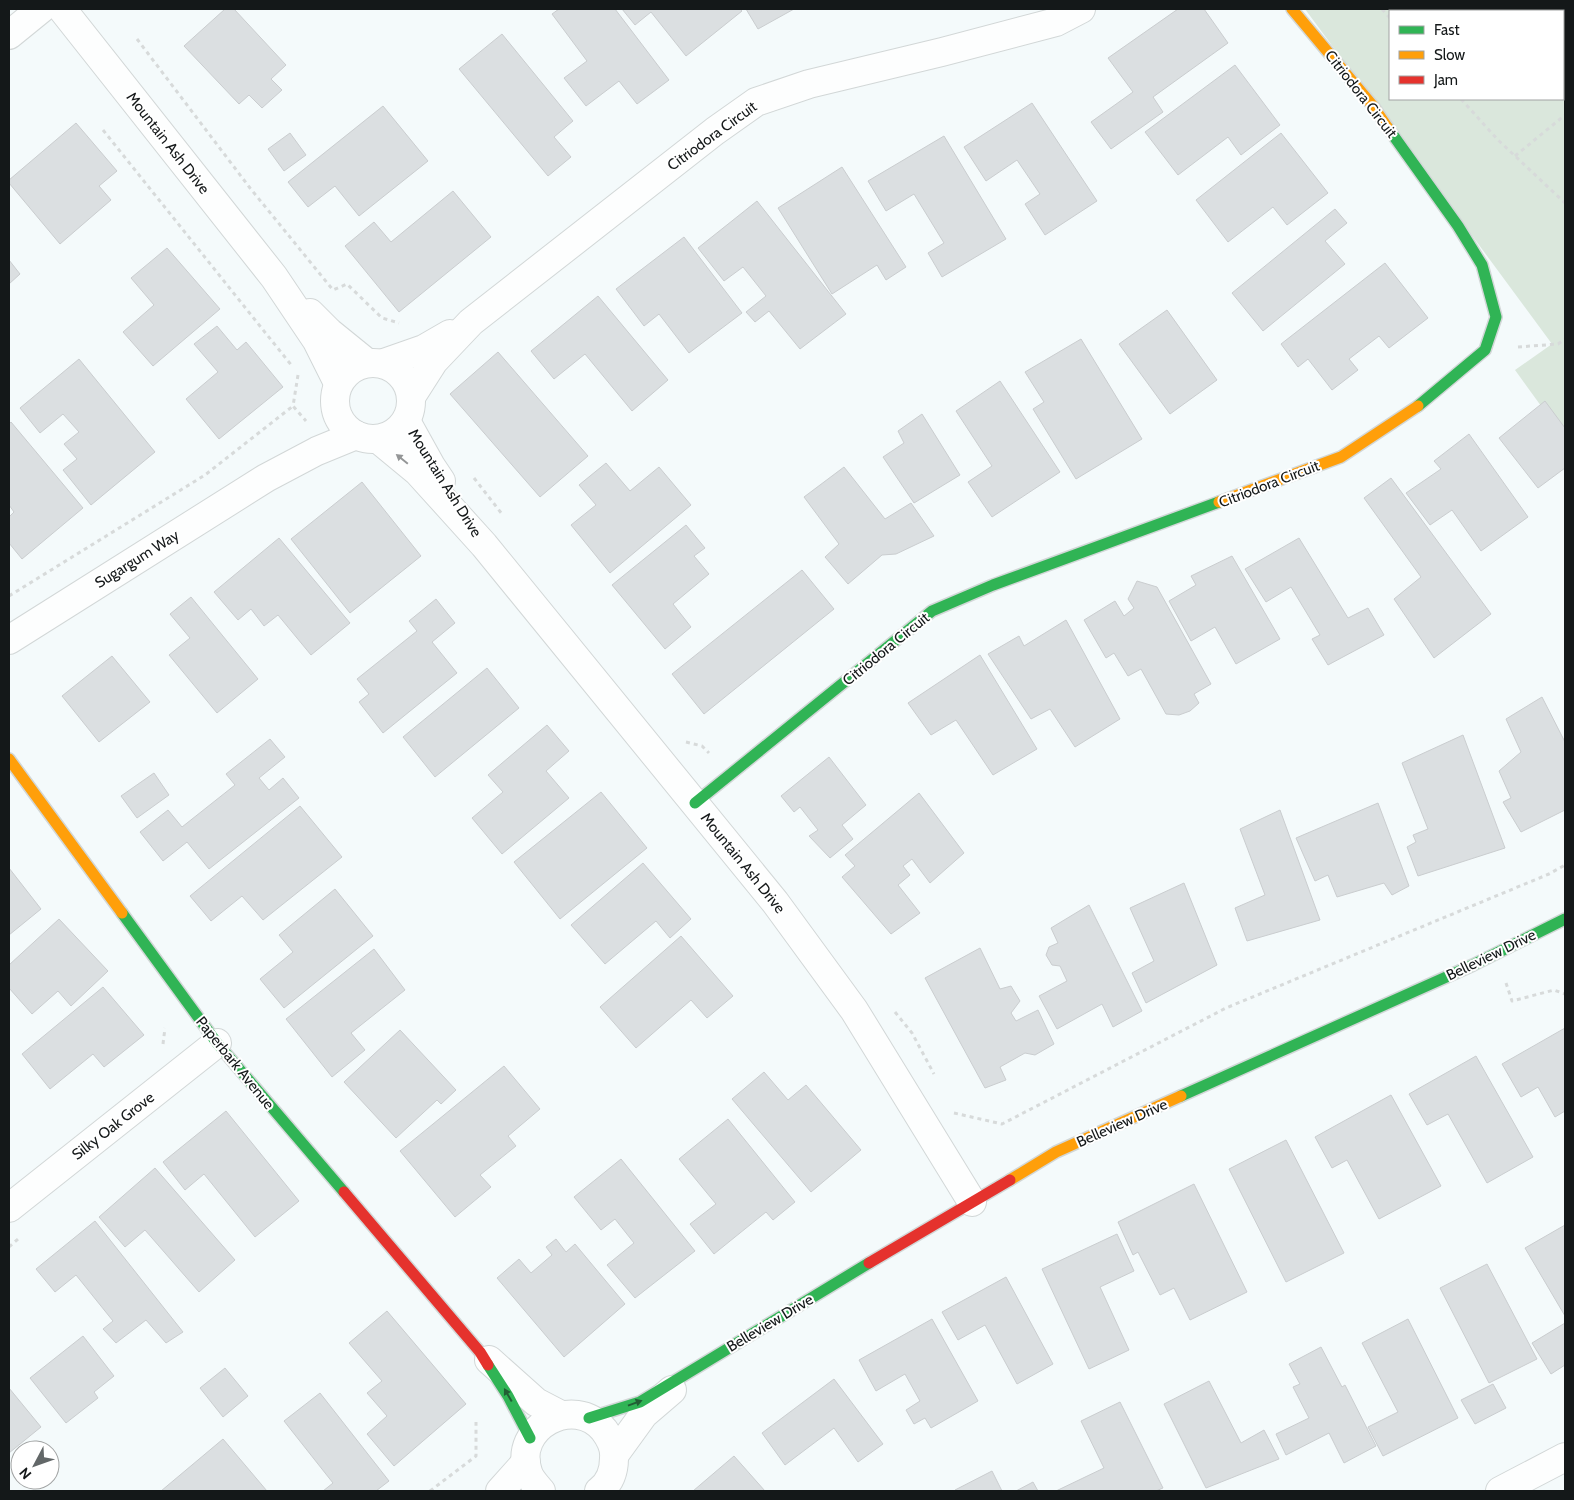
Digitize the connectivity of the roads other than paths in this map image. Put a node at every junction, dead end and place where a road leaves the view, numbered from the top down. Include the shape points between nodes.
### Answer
1 (42, 9) edge
2 (62, 9) edge
3 (1081, 9) edge
4 (1292, 9) edge
5 (9, 35) edge
6 (274, 277) junction
7 (471, 322) junction
8 (375, 363) junction
9 (337, 395) junction
10 (409, 409) junction
11 (367, 437) junction
12 (266, 478) junction
13 (484, 545) junction
14 (9, 640) edge
15 (9, 759) edge
16 (695, 803) junction
17 (1565, 919) edge
18 (216, 1043) junction
19 (972, 1202) junction
20 (9, 1208) edge
21 (480, 1352) junction
22 (699, 1365) junction
23 (561, 1415) junction
24 (589, 1418) junction
25 (528, 1450) junction
26 (1565, 1456) edge
27 (611, 1478) edge
28 (500, 1491) edge
29 (540, 1491) edge
30 (1500, 1491) edge

1 - 5 street
2 - 6 street, Mountain Ash Drive
3 - 7 street, Citriodora Circuit via 1056,22 808,84 756,102
4 - 16 street, Citriodora Circuit via 1373,106 1482,265 1496,317 1485,350 1426,400 1341,457 993,585 932,611
6 - 8 street, Mountain Ash Drive via 328,332
6 - 9 street, Mountain Ash Drive via 317,341
7 - 8 street, Citriodora Circuit via 424,349
7 - 10 street, Citriodora Circuit via 434,361
8 - 9 street via 350,370
8 - 10 street via 400,372 410,388
9 - 11 street via 341,423
9 - 12 street, Sugargum Way via 309,441
10 - 11 street via 396,432
10 - 13 street, Mountain Ash Drive via 431,466
11 - 12 street, Sugargum Way via 317,451
13 -> 11 street, Mountain Ash Drive via 418,472
12 - 14 street, Sugargum Way
13 - 16 street, Mountain Ash Drive
15 - 18 street, Paperbark Avenue
16 - 19 street, Mountain Ash Drive via 854,1010
17 - 19 street, Belleview Drive via 1497,953 1056,1152
18 - 20 street, Silky Oak Grove
18 - 21 street, Paperbark Avenue
19 - 22 street, Belleview Drive
21 - 23 street, Paperbark Avenue via 536,1402
25 -> 21 street, Paperbark Avenue via 508,1396
24 -> 22 street, Belleview Drive via 640,1402
22 - 27 street, Belleview Drive via 644,1414
23 - 24 street via 577,1414
23 - 25 street via 536,1430
24 - 27 street via 610,1438
25 - 28 street
25 - 29 street via 528,1473
26 - 30 street

